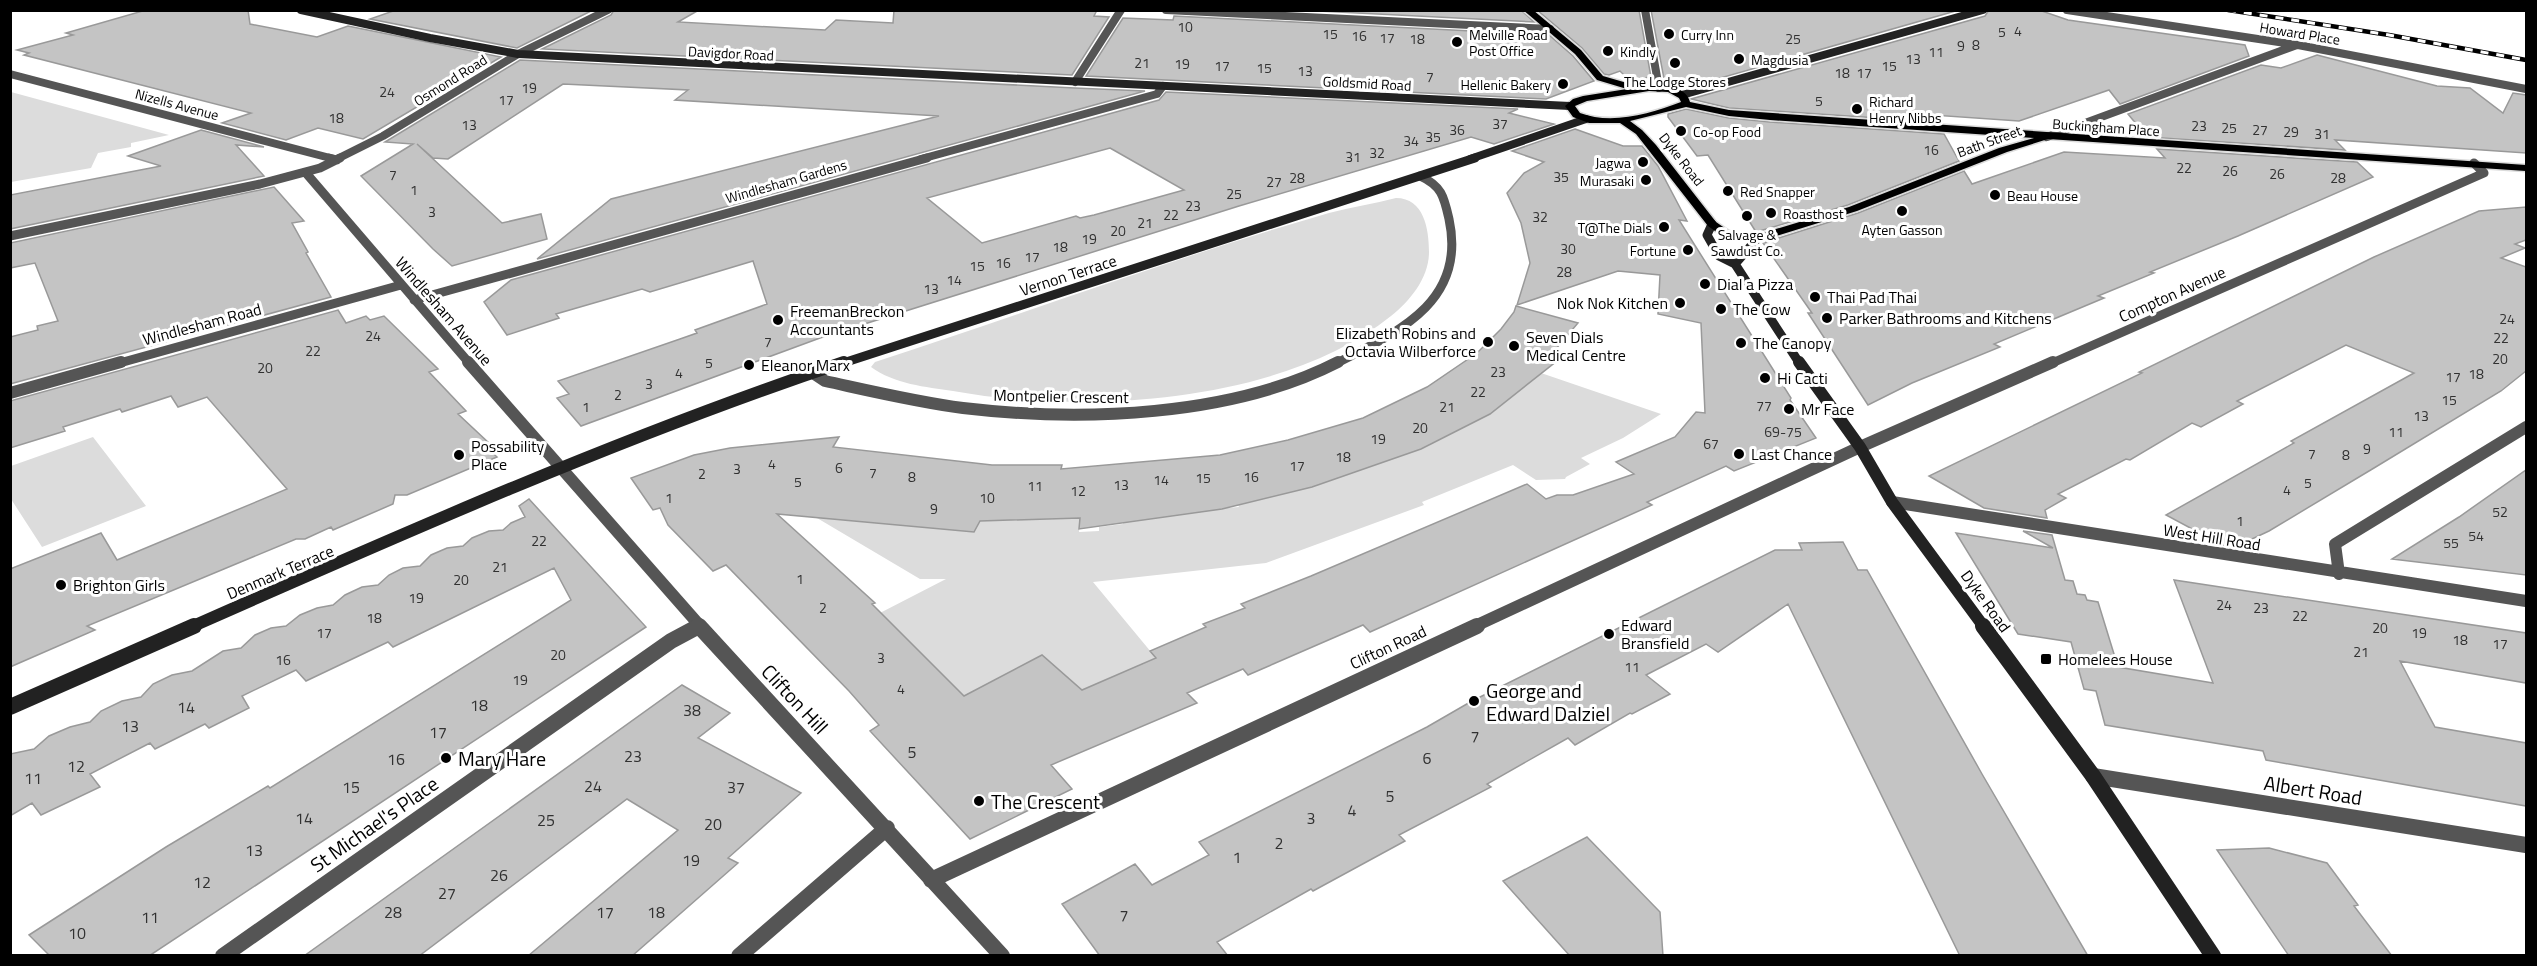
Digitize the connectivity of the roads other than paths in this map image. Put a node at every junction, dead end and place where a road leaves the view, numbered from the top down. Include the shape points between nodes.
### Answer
1 (301, 10) edge
2 (608, 10) edge
3 (1121, 10) edge
4 (1166, 10) edge
5 (1527, 10) edge
6 (1645, 10) edge
7 (1983, 10) edge
8 (2067, 10) edge
9 (1550, 30) junction
10 (2298, 45) junction
11 (518, 54) junction
12 (10, 74) edge
13 (1600, 78) junction
14 (1075, 82) junction
15 (1163, 86) junction
16 (1639, 88) junction
17 (1659, 88) junction
18 (2526, 89) edge
19 (1586, 98) junction
20 (1683, 99) junction
21 (1570, 106) junction
22 (1586, 119) junction
23 (1622, 120) junction
24 (1977, 132) junction
25 (2047, 137) junction
26 (2003, 150) junction
27 (337, 160) junction
28 (2474, 163) junction
29 (2526, 168) edge
30 (306, 173) junction
31 (1420, 176) junction
32 (1712, 224) junction
33 (10, 236) edge
34 (1757, 239) junction
35 (1735, 264) junction
36 (401, 285) junction
37 (414, 300) junction
38 (813, 373) junction
39 (10, 393) edge
40 (2523, 432) edge
41 (1860, 447) junction
42 (562, 467) junction
43 (1892, 502) junction
44 (2339, 574) junction
45 (2526, 601) edge
46 (699, 626) junction
47 (10, 707) edge
48 (2093, 776) junction
49 (887, 828) junction
50 (2526, 845) edge
51 (931, 880) junction
52 (223, 956) edge
53 (739, 956) edge
54 (1002, 956) edge
55 (2213, 956) edge

1 - 11 main road, Davigdor Road
2 - 11 street, Osmond Road
3 - 14 street
4 - 9 street
5 - 9 main road
6 - 17 street
7 - 20 main road
8 - 10 street, Howard Place
9 - 13 main road via 1578,52
10 - 18 street, Howard Place
10 - 25 street, Bath Street
11 - 14 main road, Davigdor Road
11 - 27 street, Osmond Road via 384,136
12 - 27 street, Nizells Avenue
13 - 16 main road
13 - 19 main road via 1598,89
14 - 15 main road, Davigdor Road
15 - 21 main road, Goldsmid Road
15 - 37 street, Windlesham Gardens via 1157,94
16 - 17 main road
16 - 19 main road
17 - 20 main road
19 - 21 main road
20 - 23 main road, Dyke Road
20 - 24 main road, Buckingham Place via 1749,116
21 - 22 main road via 1572,112
22 - 23 main road, Dyke Road
22 - 31 main road, Vernon Terrace
23 - 32 main road, Dyke Road via 1652,147
24 - 25 main road, Buckingham Place
24 - 26 main road via 1999,141
25 - 26 main road, Bath Street
25 - 28 main road, Buckingham Place
26 - 34 main road, Bath Street via 1853,208
27 - 30 street, Osmond Road
28 - 29 main road, Buckingham Place
28 - 41 street, Compton Avenue via 2484,173
30 - 33 street, Osmond Road
30 - 36 street, Windlesham Avenue
31 - 38 main road, Vernon Terrace
31 - 38 street, Montpelier Crescent via 1436,184 1448,212 1453,250 1451,268 1442,286 1419,313 1385,338 1358,354 1293,381 1187,406 1057,415 940,404 825,381
32 - 34 main road, Dyke Road via 1726,234
32 - 35 main road, Dyke Road via 1707,235 1719,256
34 - 35 main road
35 - 41 main road, Dyke Road
36 - 37 street, Windlesham Avenue
36 - 39 street, Windlesham Road
37 - 42 street, Windlesham Avenue
38 - 42 main road, Vernon Terrace
40 - 44 street via 2335,544
41 - 43 main road, Dyke Road
41 - 51 street, Clifton Road
42 - 46 street, Clifton Hill
42 - 47 main road, Denmark Terrace
43 - 44 street, West Hill Road
43 - 48 main road, Dyke Road
44 - 45 street, West Hill Road
46 - 49 street, Clifton Hill
46 - 52 street, St Michael's Place via 670,641
48 - 50 street, Albert Road
48 - 55 main road, Dyke Road
49 - 51 street, Clifton Hill
49 - 53 street
51 - 54 street, Clifton Hill

